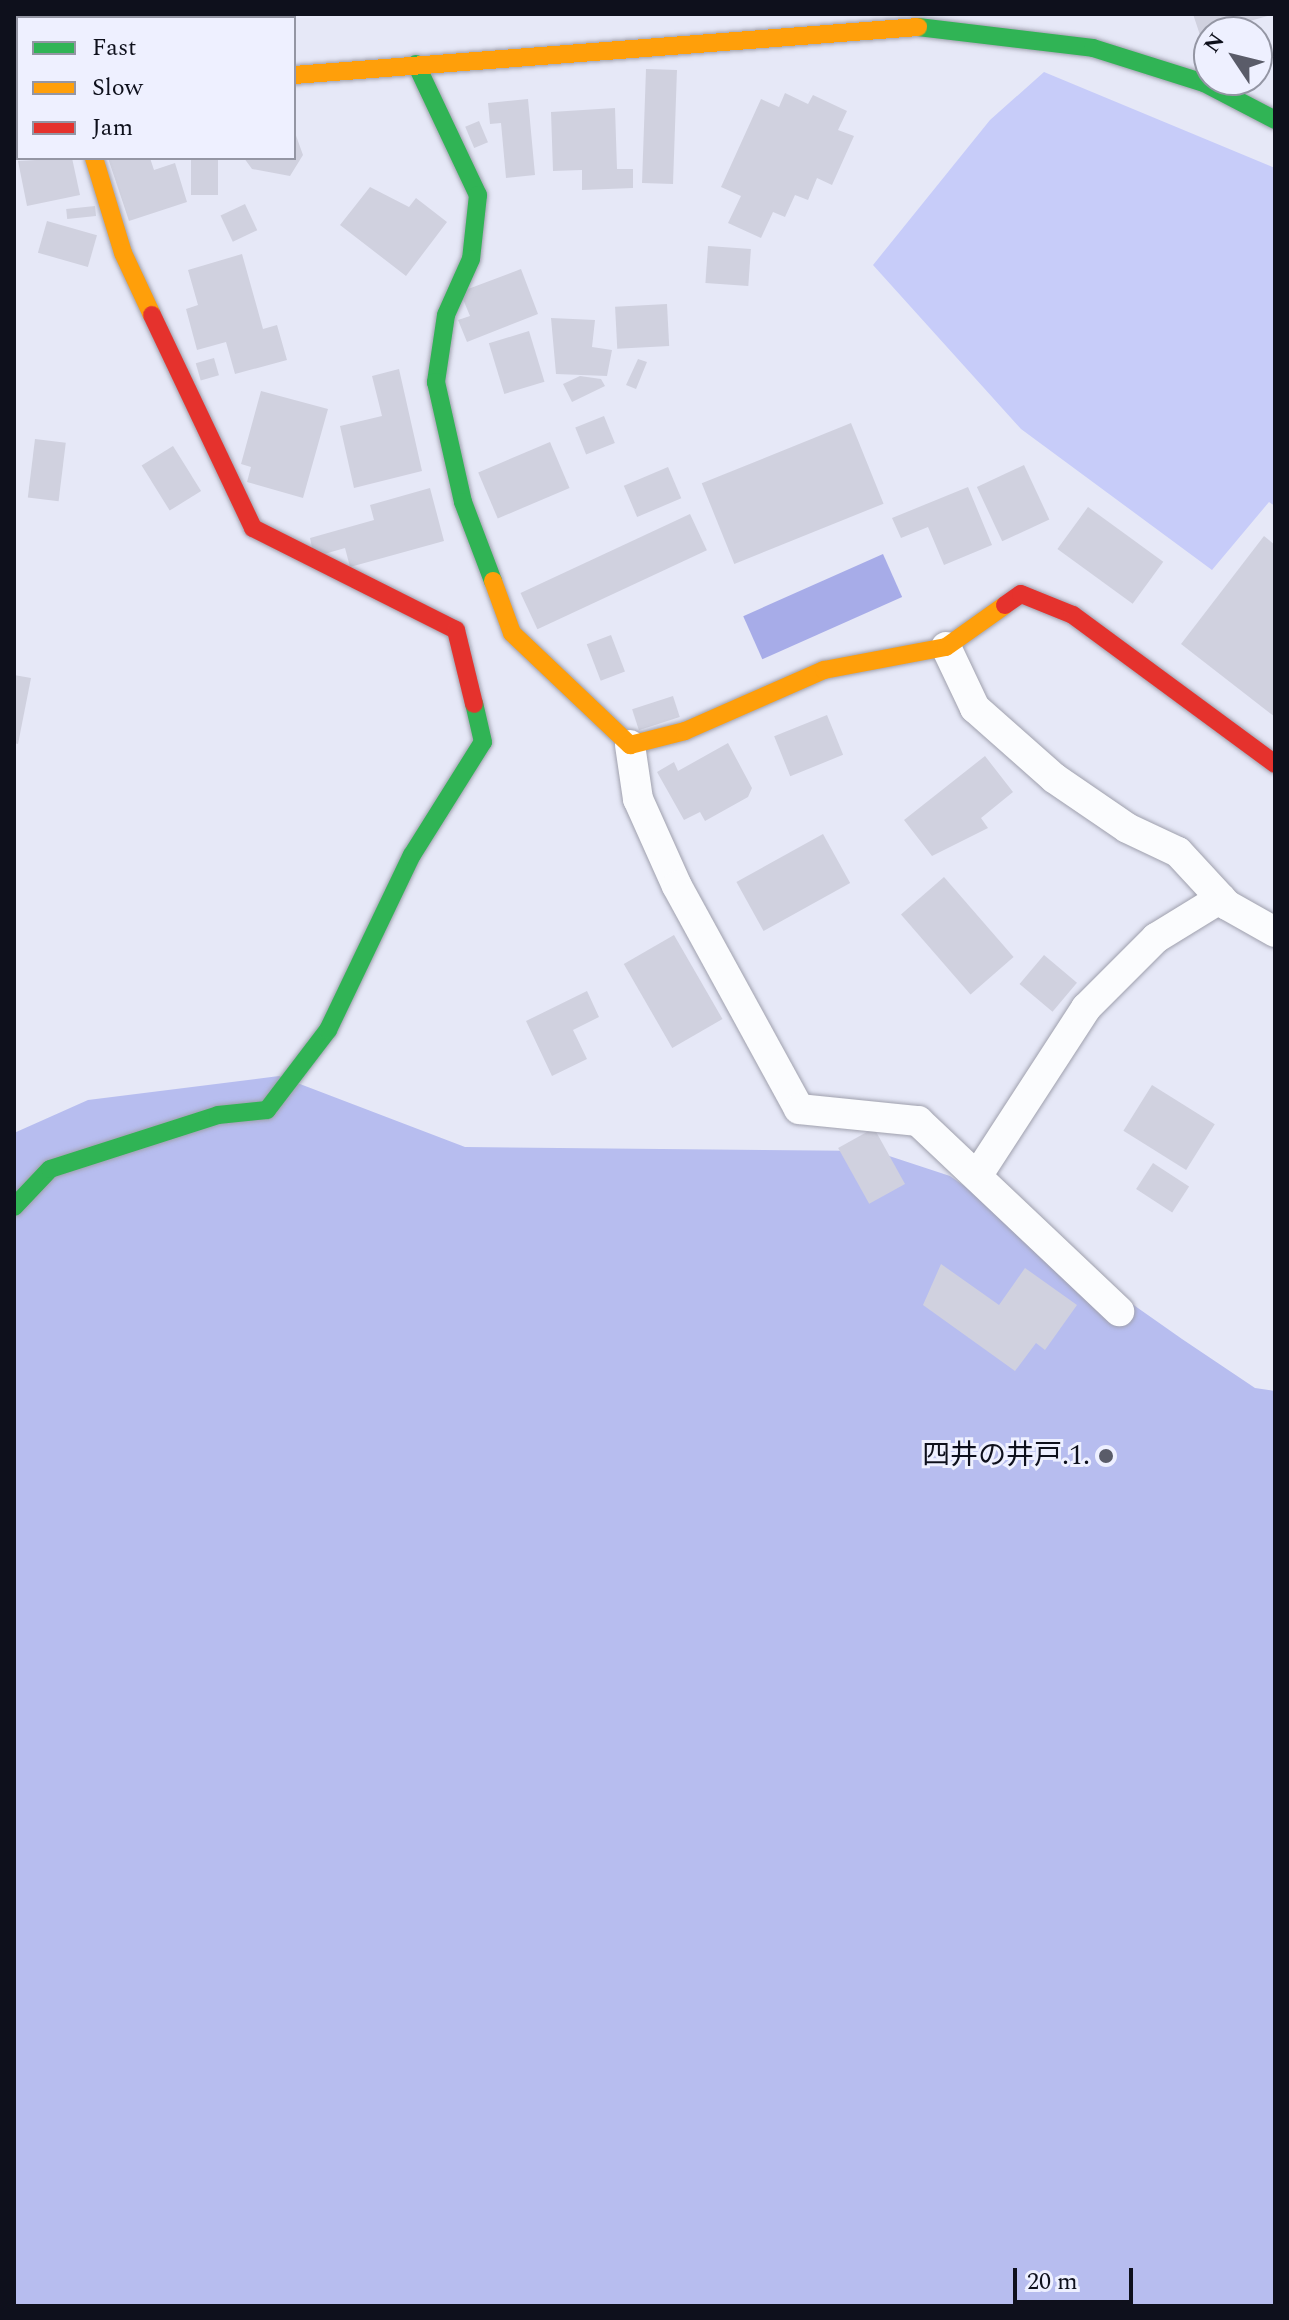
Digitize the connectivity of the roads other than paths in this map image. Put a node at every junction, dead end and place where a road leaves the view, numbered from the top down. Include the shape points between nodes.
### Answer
1 (760, 24) edge
2 (416, 64) junction
3 (296, 75) edge
4 (1275, 120) edge
5 (95, 160) edge
6 (946, 647) junction
7 (630, 745) junction
8 (1275, 764) edge
9 (1221, 898) junction
10 (1275, 932) edge
11 (979, 1173) junction
12 (14, 1207) edge
13 (1119, 1311) dead end

1 - 2 street
1 - 4 street via 893,24 1093,48 1204,83
2 - 3 street
2 - 7 street via 478,195 471,259 446,315 436,382 463,502 512,633
5 - 12 street via 123,253 253,528 456,630 483,742 412,855 328,1030 267,1110 218,1115 50,1169
6 - 7 street via 824,670 685,731
6 - 8 street via 1021,594 1073,615
6 - 9 street via 975,708 1054,778 1178,852
7 - 11 street via 638,799 677,886 799,1109 918,1121
9 - 10 street
9 - 11 street via 1156,938 1086,1008
11 - 13 street

